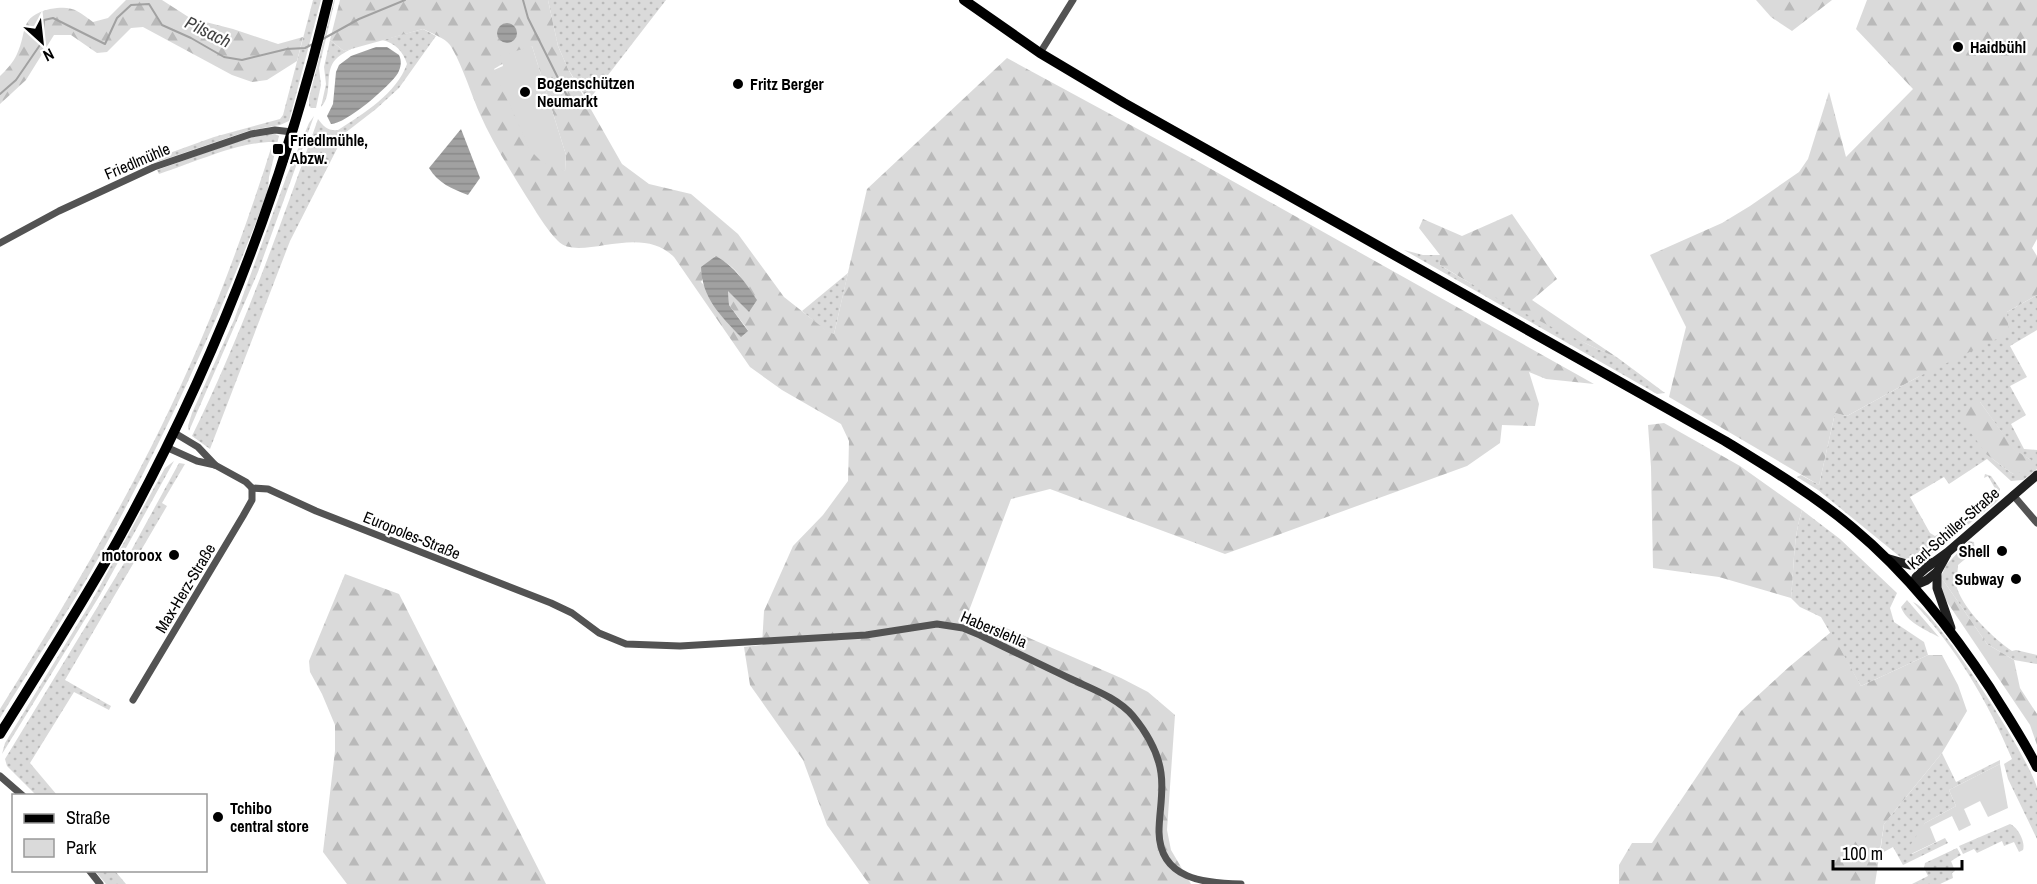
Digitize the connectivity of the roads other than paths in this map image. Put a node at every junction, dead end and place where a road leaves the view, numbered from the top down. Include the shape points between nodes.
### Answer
1 (328, 0) edge
2 (964, 0) edge
3 (1073, 0) edge
4 (1040, 53) junction
5 (292, 132) junction
6 (0, 243) edge
7 (173, 432) junction
8 (166, 447) junction
9 (215, 465) junction
10 (2037, 475) edge
11 (252, 488) junction
12 (2013, 495) junction
13 (2037, 523) edge
14 (1947, 552) junction
15 (1886, 558) junction
16 (1935, 560) junction
17 (1937, 572) junction
18 (1913, 586) junction
19 (599, 633) joint
20 (1953, 633) junction
21 (134, 700) dead end
22 (0, 734) edge
23 (2037, 767) edge
24 (0, 776) edge
25 (22, 794) edge
26 (91, 872) edge
27 (100, 884) edge
28 (1241, 884) edge

1 - 5 main road
2 - 4 main road
3 - 4 street
4 - 15 main road via 1725,441 1815,499
5 - 6 street, Friedlmühle via 251,134 154,167
5 - 7 main road via 252,252
7 - 8 main road
7 - 9 street, Europoles-Straße via 198,447
8 - 9 street, Europoles-Straße via 197,462
8 - 22 main road via 101,569
9 - 11 street, Europoles-Straße
10 - 12 street, Karl-Schiller-Straße
11 - 19 street, Europoles-Straße via 268,489 551,603
11 - 21 street, Max-Herz-Straße via 252,500
12 - 13 street
12 - 14 street, Karl-Schiller-Straße
14 - 16 street, Karl-Schiller-Straße
14 - 17 street
15 - 16 street via 1915,565
15 - 18 main road
16 - 18 street, Karl-Schiller-Straße via 1916,577
17 - 18 street, Karl-Schiller-Straße
17 - 20 street via 1938,594
18 - 20 main road
19 - 28 street, Haberslehla via 626,644 680,646 866,635 927,625 963,628 1103,694 1131,713 1152,743 1159,763 1160,844 1169,862 1194,879
20 - 23 main road
24 - 25 street
26 - 27 street

